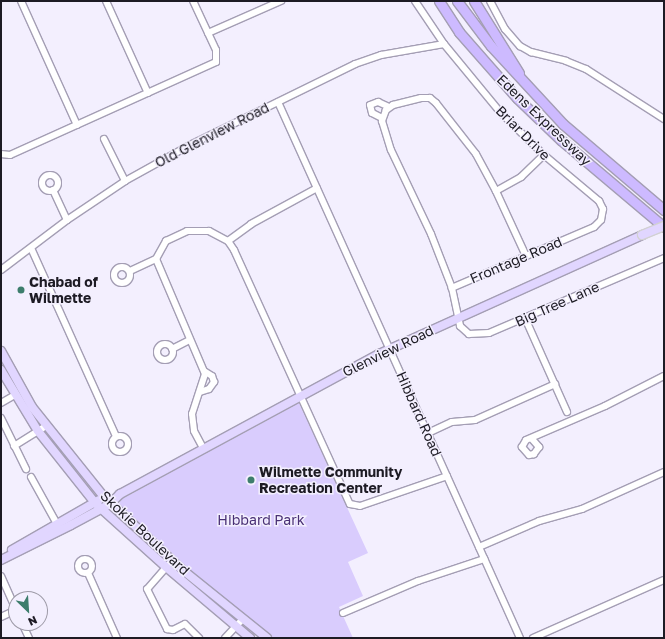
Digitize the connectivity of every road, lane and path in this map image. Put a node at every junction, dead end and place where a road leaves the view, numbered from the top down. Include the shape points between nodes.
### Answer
1 (21, 1) edge
2 (106, 1) edge
3 (193, 1) edge
4 (281, 1) edge
5 (415, 1) edge
6 (431, 1) edge
7 (439, 1) edge
8 (457, 1) edge
9 (474, 1) edge
10 (490, 1) edge
11 (459, 32) junction
12 (208, 33) junction
13 (444, 44) junction
14 (532, 92) junction
15 (148, 93) junction
16 (278, 102) junction
17 (389, 107) junction
18 (383, 116) junction
19 (664, 119) edge
20 (77, 125) junction
21 (104, 139) dead end
22 (1, 154) edge
23 (544, 155) junction
24 (125, 181) junction
25 (317, 188) junction
26 (53, 190) dead end
27 (496, 190) junction
28 (664, 210) edge
29 (603, 217) joint
30 (67, 220) junction
31 (664, 226) edge
32 (228, 241) junction
33 (31, 248) junction
34 (526, 256) junction
35 (664, 258) edge
36 (156, 259) junction
37 (1, 270) edge
38 (130, 271) dead end
39 (452, 288) junction
40 (459, 316) junction
41 (524, 318) junction
42 (190, 340) junction
43 (172, 349) dead end
44 (390, 349) junction
45 (1, 351) edge
46 (1, 370) edge
47 (204, 371) junction
48 (664, 376) edge
49 (555, 384) junction
50 (200, 392) junction
51 (15, 395) junction
52 (301, 396) junction
53 (1, 403) edge
54 (567, 412) dead end
55 (1, 418) edge
56 (46, 426) junction
57 (38, 431) junction
58 (428, 433) junction
59 (116, 436) dead end
60 (532, 439) dead end
61 (14, 446) junction
62 (203, 448) junction
63 (26, 469) dead end
64 (664, 472) edge
65 (31, 476) dead end
66 (447, 476) junction
67 (120, 494) junction
68 (104, 497) junction
69 (95, 503) junction
70 (110, 504) junction
71 (102, 509) junction
72 (57, 524) junction
73 (479, 547) junction
74 (1, 558) edge
75 (484, 559) junction
76 (172, 560) junction
77 (166, 568) junction
78 (88, 573) dead end
79 (1, 576) edge
80 (664, 580) edge
81 (8, 592) edge
82 (343, 613) dead end
83 (243, 619) junction
84 (236, 627) junction
85 (117, 638) edge
86 (199, 638) edge
87 (226, 638) edge
88 (250, 638) edge
89 (267, 638) edge
90 (520, 638) edge
91 (534, 638) edge

1 - 20 street
2 - 15 street
3 - 12 street
4 - 12 street
5 - 13 street
6 - 11 highway
7 - 11 highway, Edens Expressway
8 - 14 highway, Edens Expressway via 490,46
9 - 14 highway
10 - 19 street via 505,29 520,46 531,52 586,69
11 - 31 highway, Edens Expressway via 538,118
12 - 15 street via 217,58 212,65
13 - 16 street, Old Glenview Road via 374,57
13 - 23 street, Briar Drive via 500,112
14 - 28 highway, Edens Expressway via 563,124
15 - 20 street
16 - 24 street, Old Glenview Road via 190,145
16 - 25 street, Hibbard Road
17 - 18 street
17 - 18 street via 378,102 370,105 372,113
17 - 27 street via 421,98 433,100 468,142
18 - 39 street via 391,150 417,200
20 - 22 street via 10,154
21 - 24 street
23 - 27 street via 521,177
23 - 29 street, Briar Drive via 599,200
24 - 30 street, Old Glenview Road
25 - 32 street via 257,220
25 - 44 street, Hibbard Road
26 - 30 street
27 - 34 street
29 - 34 street, Frontage Road via 594,226
30 - 33 street, Old Glenview Road
31 - 40 main road, Glenview Road, bridge
32 - 36 street via 209,231 187,231 166,241
32 - 52 street
33 - 37 street, Old Glenview Road
33 - 59 street
34 - 39 street, Frontage Road
35 - 41 street, Big Tree Lane
36 - 38 street
36 - 42 street
39 - 40 street, Frontage Road
40 - 41 street, Big Tree Lane via 460,326 474,336 489,333
40 - 44 main road, Glenview Road
41 - 49 street
42 - 43 street
42 - 47 street
44 - 52 main road, Glenview Road
44 - 58 street, Hibbard Road
45 - 56 main road, Skokie Boulevard
46 - 51 main road, Skokie Boulevard
47 - 50 street via 205,378
47 - 50 street via 212,376 214,382 209,389
48 - 60 street
49 - 54 street
49 - 58 street via 475,420 452,422
50 - 62 street via 192,420 194,431
51 - 53 street
51 - 57 main road, Skokie Boulevard
52 - 62 main road, Glenview Road
52 - 66 street via 352,506 360,506
55 - 61 street
56 - 57 street
56 - 68 main road, Skokie Boulevard
57 - 61 street
57 - 69 main road, Skokie Boulevard
58 - 66 street, Hibbard Road
61 - 63 street
62 - 67 main road, Glenview Road
64 - 73 street via 582,509 540,521
65 - 72 street
66 - 73 street, Hibbard Road
67 - 68 main road, Glenview Road
67 - 70 main road, Glenview Road
68 - 69 main road, Glenview Road
68 - 70 main road, Skokie Boulevard
69 - 71 main road, Skokie Boulevard
69 - 72 main road, Glenview Road
70 - 71 main road, Glenview Road
70 - 76 main road, Skokie Boulevard
71 - 74 main road, Glenview Road
71 - 77 main road, Skokie Boulevard
72 - 74 main road, Glenview Road
73 - 75 street, Hibbard Road
75 - 82 street via 418,581
75 - 90 street, Hibbard Road
76 - 77 street
76 - 83 main road, Skokie Boulevard
77 - 84 main road, Skokie Boulevard
77 - 86 street via 147,589 167,629 173,630 185,624
78 - 85 street
79 - 81 street
80 - 91 street
83 - 84 street
83 - 89 main road, Skokie Boulevard
84 - 87 street
84 - 88 main road, Skokie Boulevard

